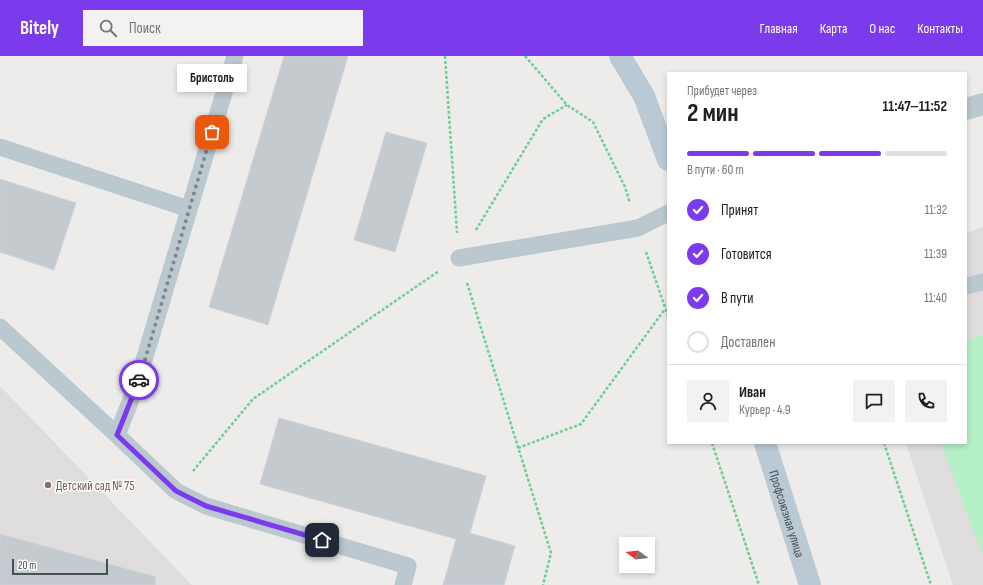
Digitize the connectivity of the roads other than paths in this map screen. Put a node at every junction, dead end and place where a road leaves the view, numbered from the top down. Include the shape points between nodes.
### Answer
1 (235, 56) edge
2 (620, 56) edge
3 (983, 104) edge
4 (967, 109) edge
5 (0, 147) edge
6 (667, 157) edge
7 (189, 209) junction
8 (667, 214) edge
9 (459, 258) road end
10 (983, 282) edge
11 (967, 286) edge
12 (0, 327) edge
13 (117, 435) junction
14 (765, 444) edge
15 (403, 585) edge
16 (810, 585) edge

1 - 7 lane
2 - 6 main road via 644,96
3 - 4 street
5 - 7 lane
7 - 13 lane via 136,387
8 - 9 lane via 638,228
10 - 11 lane
12 - 13 lane
13 - 15 lane via 176,491 206,506 408,566
14 - 16 main road, Профсоюзная улица

